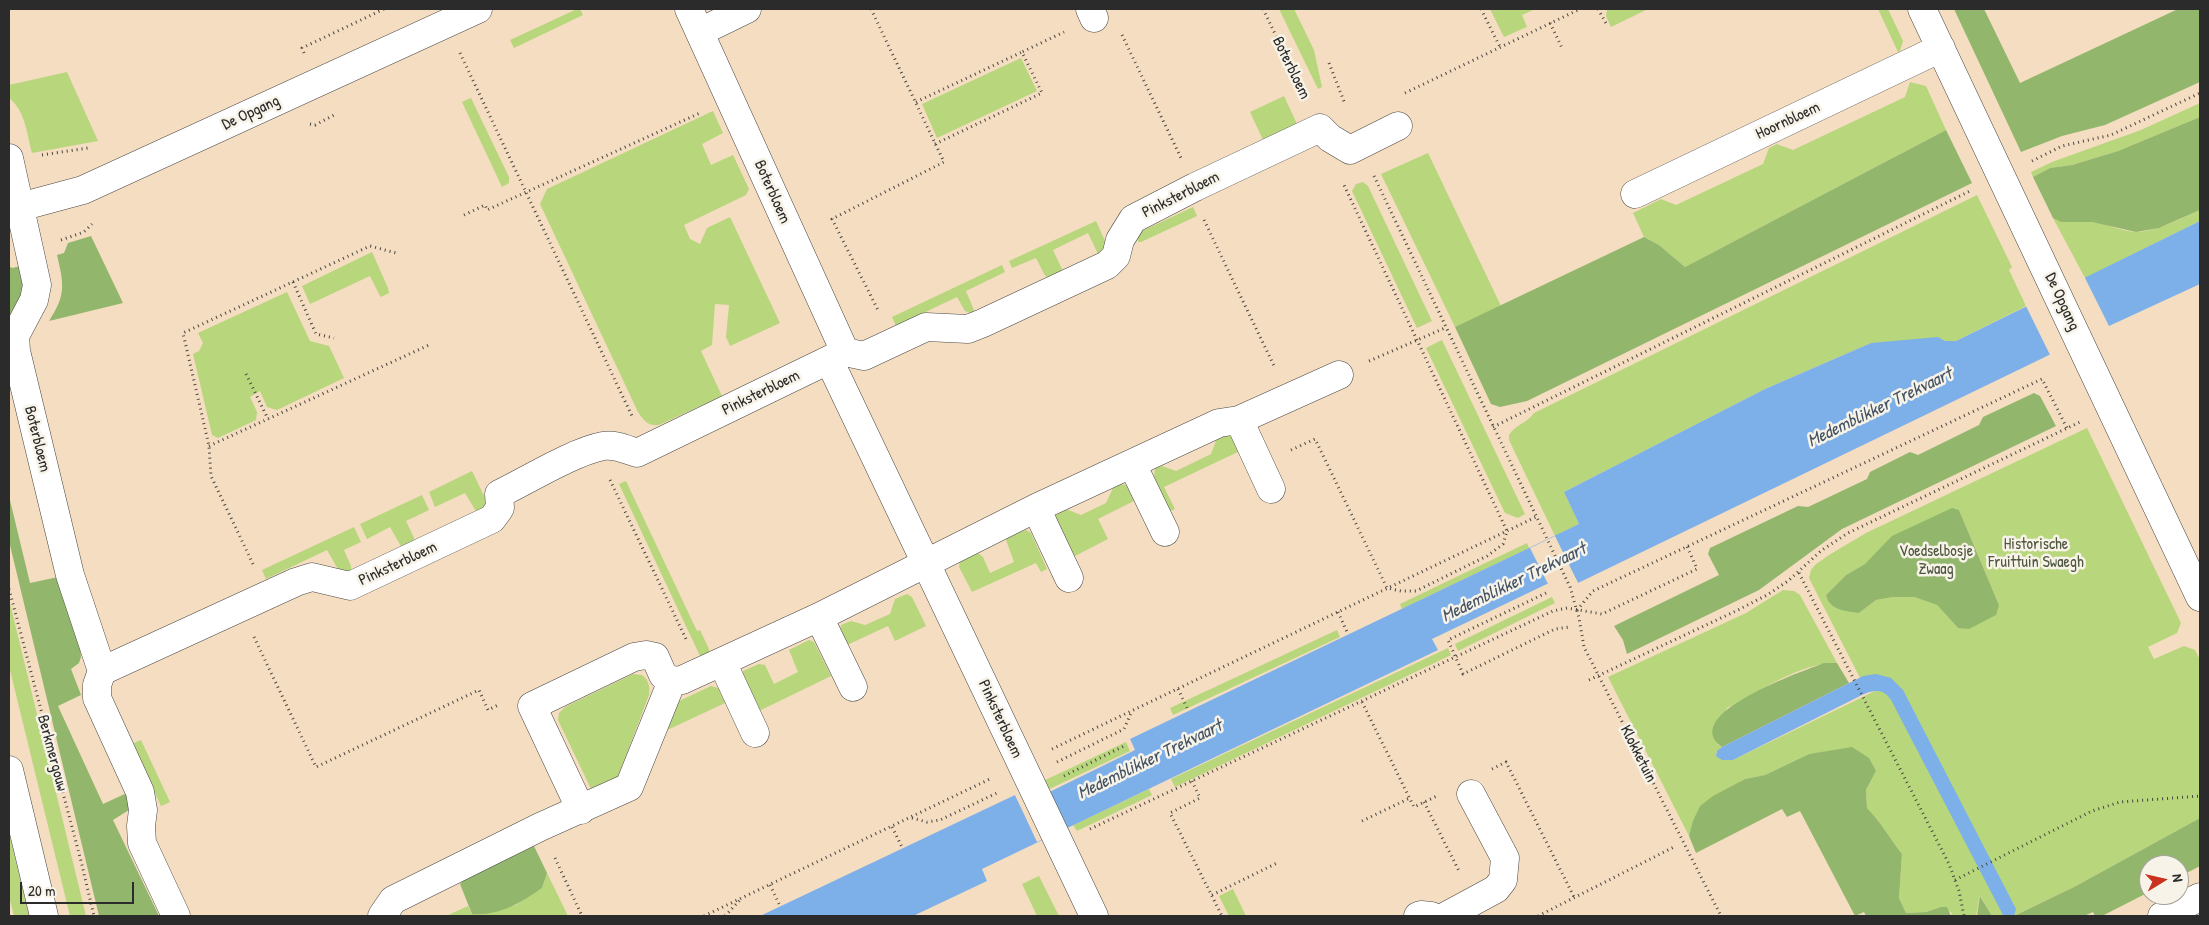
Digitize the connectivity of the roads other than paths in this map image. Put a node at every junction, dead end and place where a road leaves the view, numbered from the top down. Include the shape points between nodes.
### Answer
1 (478, 9) edge
2 (747, 9) edge
3 (1922, 9) edge
4 (694, 20) edge
5 (1941, 48) junction
6 (1398, 126) road end
7 (9, 158) edge
8 (1635, 194) dead end
9 (13, 210) edge
10 (837, 356) junction
11 (1339, 375) road end
12 (1239, 420) junction
13 (1132, 464) junction
14 (1271, 489) dead end
15 (1036, 508) junction
16 (1165, 532) dead end
17 (927, 564) junction
18 (1069, 578) dead end
19 (2200, 597) edge
20 (819, 617) junction
21 (712, 666) junction
22 (102, 671) junction
23 (672, 681) junction
24 (854, 687) dead end
25 (754, 733) dead end
26 (9, 770) edge
27 (1468, 788) road end
28 (581, 810) junction
29 (2200, 897) edge
30 (44, 916) edge
31 (176, 916) edge
32 (382, 916) edge
33 (1094, 916) edge
34 (1418, 916) edge
35 (1431, 916) edge
36 (1446, 916) edge
37 (2162, 916) edge

1 - 9 street, De Opgang via 83,190
2 - 4 street, Boterbloem
3 - 5 street, De Opgang
4 - 10 street, Boterbloem
5 - 8 street, Hoornbloem
5 - 19 street, De Opgang
6 - 10 street, Pinksterbloem via 1350,150 1320,128 1133,219 1120,240 1116,256 1107,265 968,329 926,327 864,356
7 - 9 street, Boterbloem
9 - 22 street, Boterbloem via 37,285 34,300 15,336 16,351 70,575
10 - 17 street, Pinksterbloem
10 - 22 street, Pinksterbloem via 637,453 619,446 603,446 578,455 499,494 500,508 492,519 350,586 312,578 296,582
11 - 12 street
12 - 13 street via 1219,423
12 - 14 street
13 - 15 street
13 - 16 street
15 - 17 street
15 - 18 street
17 - 20 street
17 - 33 street, Pinksterbloem
20 - 21 street
20 - 24 street
21 - 23 street via 682,680
21 - 25 street
22 - 31 street via 97,698 140,792 144,810 142,843
23 - 28 street via 629,787
23 - 28 street via 663,675 655,656 634,657 532,706
26 - 30 street
27 - 36 street via 1504,858 1504,880 1496,889
28 - 32 street via 393,900
29 - 37 street
34 - 35 street

